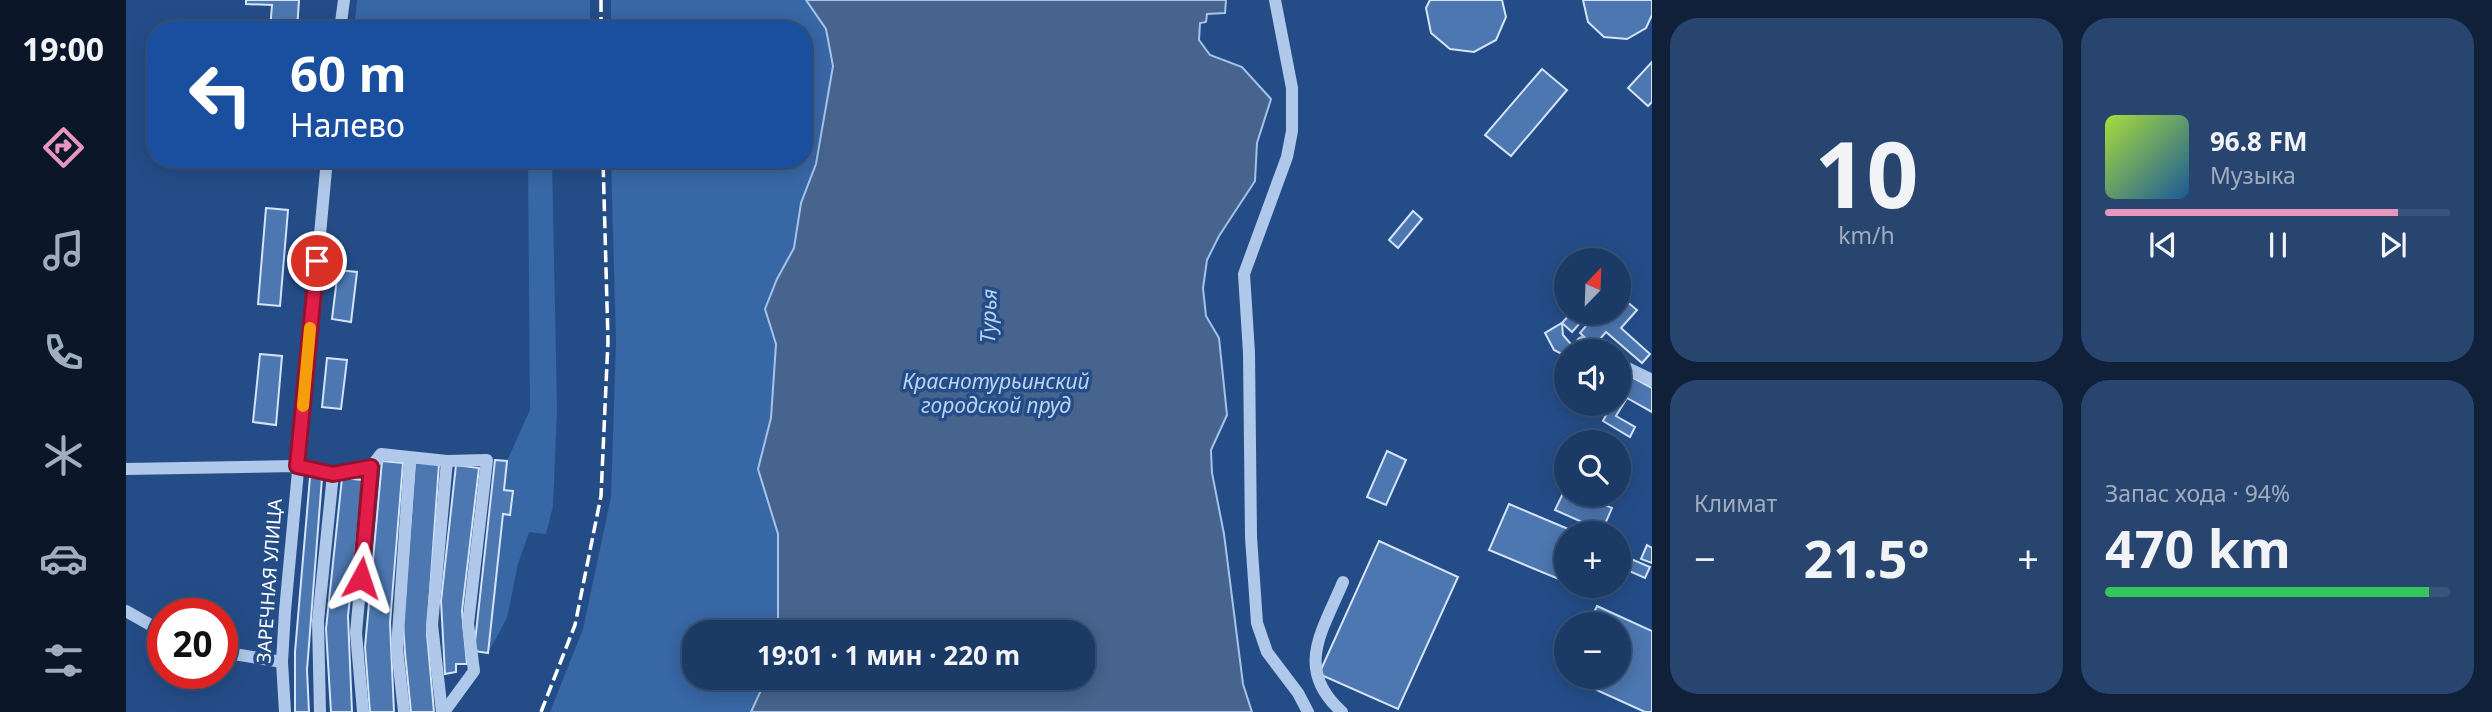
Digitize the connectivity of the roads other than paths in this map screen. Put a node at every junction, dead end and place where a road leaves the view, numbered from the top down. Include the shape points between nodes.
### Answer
1 (344, 0) edge
2 (1275, 0) edge
3 (341, 21) edge
4 (326, 168) edge
5 (1631, 370) edge
6 (1652, 380) edge
7 (410, 458) junction
8 (447, 461) junction
9 (297, 466) junction
10 (371, 467) junction
11 (126, 469) edge
12 (333, 474) junction
13 (1343, 582) dead end
14 (126, 611) edge
15 (147, 623) edge
16 (238, 655) edge
17 (282, 662) junction
18 (285, 712) edge
19 (320, 712) edge
20 (363, 712) edge
21 (404, 712) edge
22 (443, 712) edge
23 (1308, 712) edge
24 (1342, 712) edge

1 - 3 street
2 - 23 street via 1292,88 1292,131 1287,157 1244,274 1251,537 1256,623 1267,652
4 - 9 street, ЗАРЕЧНАЯ УЛИЦА
5 - 6 street
7 - 8 street
7 - 10 street via 381,454
7 - 21 street via 397,648
8 - 22 street via 432,625
8 - 22 street via 487,460 468,624 474,671
9 - 11 street
9 - 12 street
9 - 17 street, ЗАРЕЧНАЯ УЛИЦА
10 - 12 street
10 - 20 street via 356,633
12 - 19 street via 318,621
13 - 24 street via 1315,646 1314,673 1327,698
14 - 15 street
16 - 17 street
17 - 18 street, ЗАРЕЧНАЯ УЛИЦА

